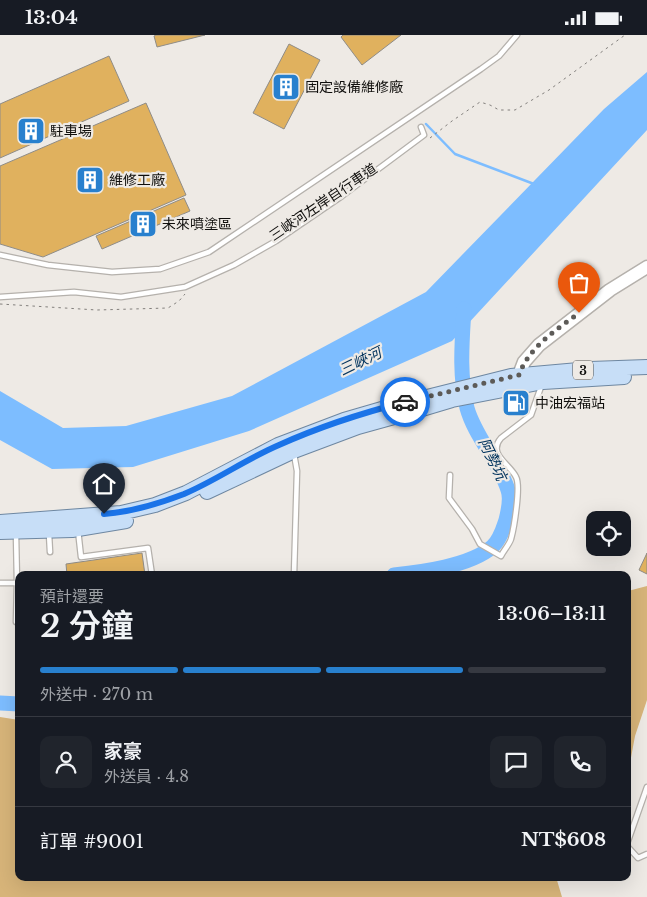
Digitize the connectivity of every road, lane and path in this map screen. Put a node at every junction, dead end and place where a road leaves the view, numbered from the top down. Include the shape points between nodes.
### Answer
1 (517, 35) edge
2 (625, 35) edge
3 (421, 127) dead end
4 (425, 141) dead end
5 (0, 255) edge
6 (647, 267) edge
7 (186, 293) dead end
8 (0, 297) edge
9 (0, 304) edge
10 (647, 367) edge
11 (647, 375) edge
12 (521, 381) junction
13 (543, 382) junction
14 (292, 446) junction
15 (450, 475) dead end
16 (0, 522) edge
17 (16, 527) junction
18 (78, 529) junction
19 (49, 530) junction
20 (0, 532) edge
21 (50, 552) dead end
22 (17, 571) edge
23 (151, 571) edge
24 (294, 571) edge
25 (0, 583) edge
26 (15, 583) edge
27 (647, 787) edge
28 (631, 832) edge
29 (631, 850) edge
30 (647, 854) edge

1 - 5 lane via 481,69 209,252 160,269 112,272 48,265
2 - 4 path via 549,90 515,110 499,111 480,102
3 - 8 lane via 424,135 283,236 234,265 185,287 121,297 74,292
6 - 12 street via 610,290 539,345 524,362
7 - 9 path via 168,308 97,310
10 - 12 main road, 3 via 590,369
11 - 13 main road, 3
12 - 13 main road, 3
12 - 14 main road, 3 via 451,395
13 - 15 lane via 531,415 497,443 499,456 517,477 519,492 510,540 501,556 480,545 448,498
14 - 17 main road, 3 via 155,505 121,513
14 - 18 main road, 3 via 187,503 130,520
14 - 24 lane via 296,471
16 - 17 main road, 3
17 - 19 main road, 3
17 - 20 main road, 3
17 - 22 lane
18 - 19 main road, 3
18 - 23 lane via 81,557 148,548
19 - 21 lane
25 - 26 lane
27 - 28 lane
29 - 30 lane via 638,858

